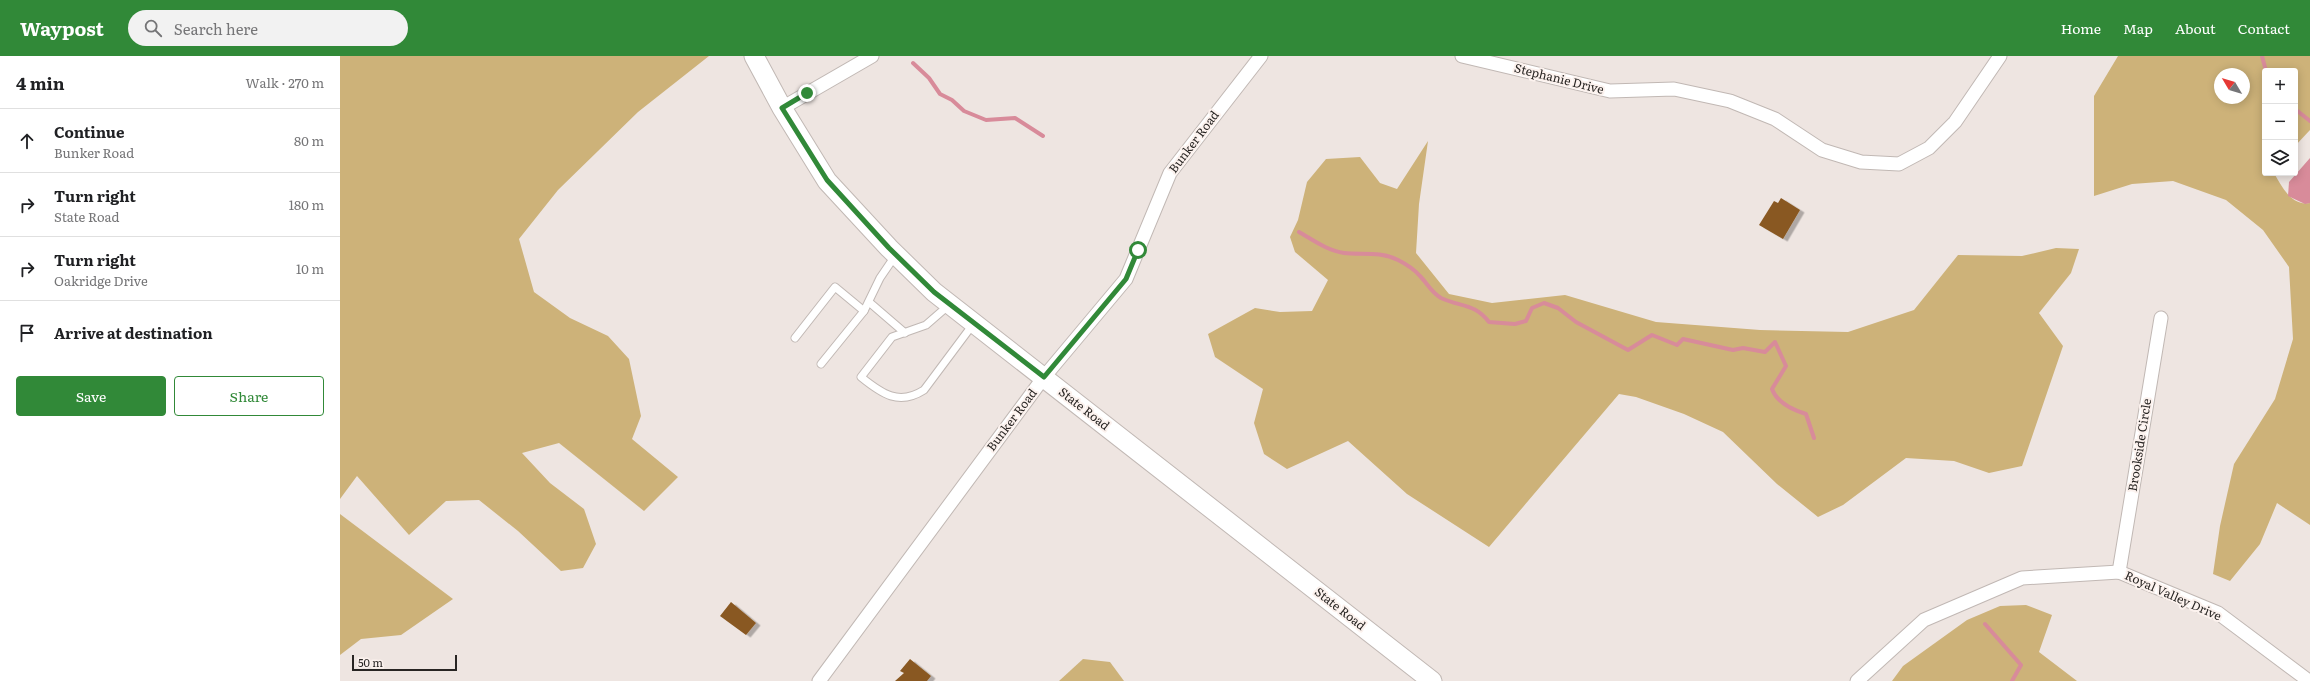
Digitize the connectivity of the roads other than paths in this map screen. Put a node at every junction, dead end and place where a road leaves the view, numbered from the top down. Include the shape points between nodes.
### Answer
1 (754, 56) edge
2 (872, 56) edge
3 (1261, 56) edge
4 (1462, 56) edge
5 (2000, 56) edge
6 (782, 108) junction
7 (896, 255) junction
8 (869, 302) junction
9 (950, 304) junction
10 (864, 311) junction
11 (2161, 318) dead end
12 (974, 323) junction
13 (905, 333) junction
14 (794, 338) dead end
15 (820, 364) dead end
16 (1044, 377) junction
17 (2119, 572) junction
18 (819, 681) edge
19 (1432, 681) edge
20 (1857, 681) edge
21 (2309, 681) edge

1 - 6 main road, State Road
2 - 6 street
3 - 16 street, Bunker Road via 1170,172 1126,279
4 - 5 street, Stephanie Drive via 1610,91 1674,89 1730,101 1775,119 1822,150 1861,162 1899,164 1929,148 1955,122
6 - 7 main road, State Road via 827,180
7 - 8 lane via 880,278
7 - 9 main road, State Road
8 - 10 lane
8 - 13 lane
9 - 12 main road, State Road
9 - 13 lane via 926,325
10 - 14 lane via 835,287
10 - 15 lane
11 - 17 street, Brookside Circle
12 - 13 lane via 924,390 913,397 891,397 861,377 892,337
12 - 16 main road, State Road
16 - 18 street, Bunker Road
16 - 19 main road, State Road
17 - 20 street, Royal Valley Drive via 2022,578 1924,620
17 - 21 street, Royal Valley Drive via 2218,613

